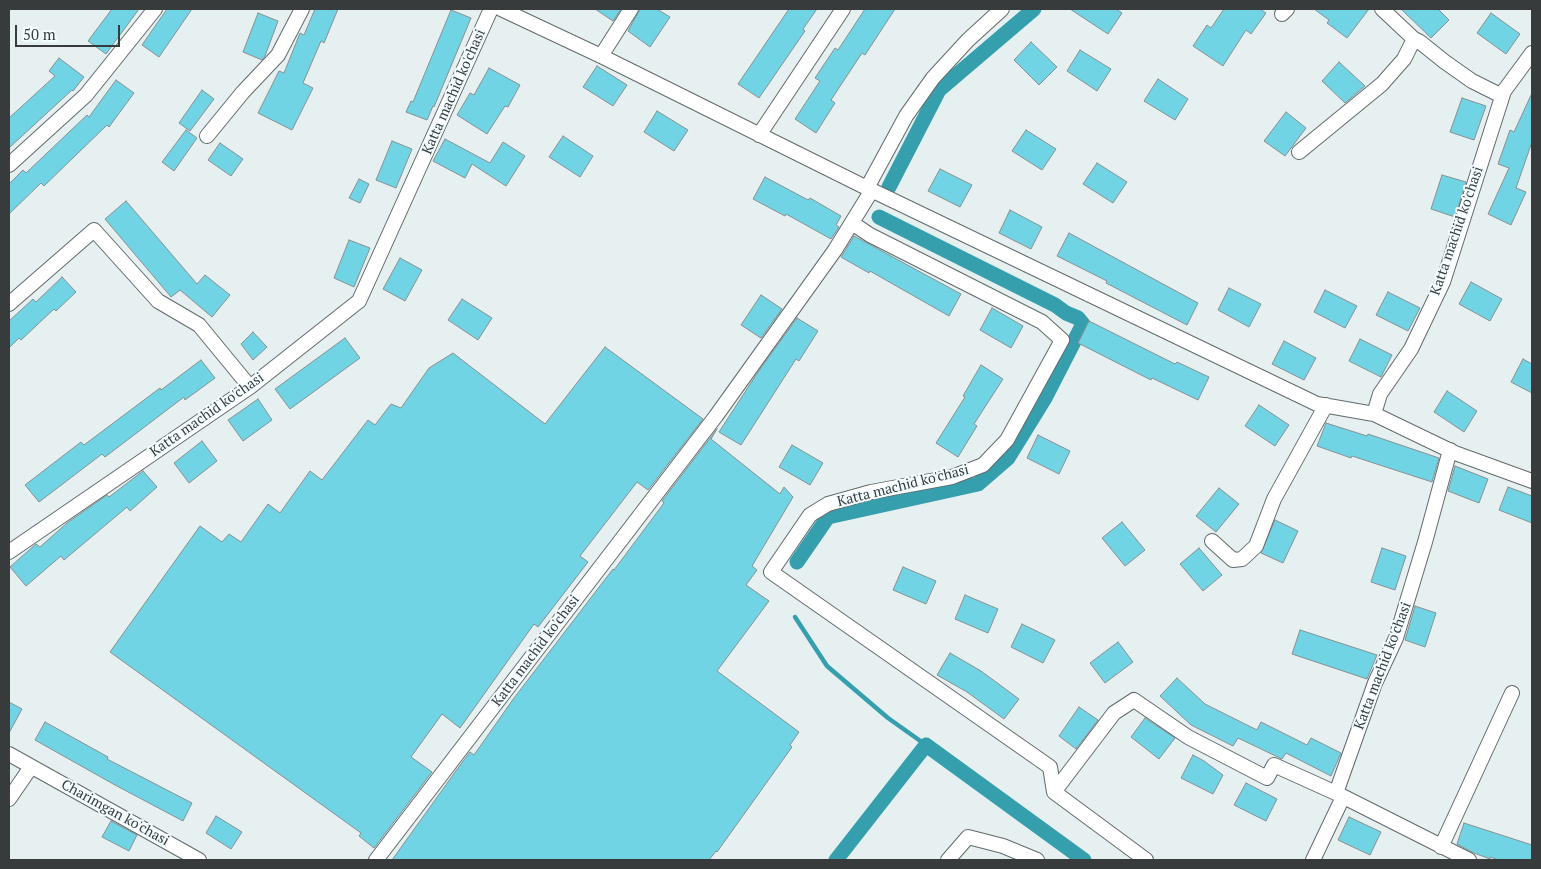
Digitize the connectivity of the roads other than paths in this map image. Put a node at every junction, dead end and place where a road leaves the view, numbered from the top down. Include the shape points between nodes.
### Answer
1 (155, 9) edge
2 (302, 9) edge
3 (491, 9) edge
4 (501, 9) edge
5 (631, 9) edge
6 (843, 9) edge
7 (1002, 9) edge
8 (1382, 9) edge
9 (1414, 39) junction
10 (601, 56) junction
11 (1531, 58) edge
12 (1502, 96) junction
13 (759, 135) junction
14 (207, 136) dead end
15 (1299, 152) dead end
16 (9, 165) edge
17 (869, 189) junction
18 (852, 223) junction
19 (9, 304) edge
20 (250, 387) junction
21 (1326, 405) junction
22 (1374, 414) junction
23 (1450, 450) junction
24 (1532, 481) edge
25 (1212, 541) dead end
26 (9, 552) edge
27 (1512, 693) dead end
28 (9, 754) edge
29 (31, 767) junction
30 (1054, 792) junction
31 (1340, 795) junction
32 (9, 799) edge
33 (1441, 846) junction
34 (199, 860) edge
35 (376, 860) edge
36 (948, 860) edge
37 (1037, 860) edge
38 (1146, 860) edge
39 (1313, 860) edge
40 (1469, 860) edge

1 - 16 street via 86,95
2 - 14 street via 278,55
3 - 20 street, Katta machid ko'chasi via 359,301
4 - 10 street
5 - 10 street
6 - 13 street
7 - 17 street, Katta machid ko'chasi via 933,78 906,116
8 - 9 street
9 - 12 street via 1472,80
9 - 15 street via 1404,58 1382,84
10 - 13 street
11 - 12 street, Katta machid ko'chasi
12 - 22 street, Katta machid ko'chasi via 1443,282 1411,349 1380,394
13 - 17 street
17 - 18 street, Katta machid ko'chasi
17 - 21 street via 1317,404
18 - 30 street, Katta machid ko'chasi via 1042,322 1062,340 1007,440 983,466 952,477 871,492 828,504 810,515 771,572 1050,767
18 - 35 street, Katta machid ko'chasi via 716,416
19 - 20 street via 94,230 158,301 200,326
20 - 26 street, Katta machid ko'chasi
21 - 22 street
21 - 25 street via 1274,499 1256,546 1242,559 1233,560
22 - 23 street
23 - 24 street
23 - 31 street, Katta machid ko'chasi via 1396,638 1375,683
27 - 33 street
28 - 29 street, Charimgan ko'chasi
29 - 32 street
29 - 34 street, Charimgan ko'chasi
30 - 31 street via 1114,713 1134,700 1188,737 1267,778 1274,765
30 - 38 street
31 - 33 street
31 - 39 street, Katta machid ko'chasi
33 - 40 street
36 - 37 street via 968,837 1003,846

